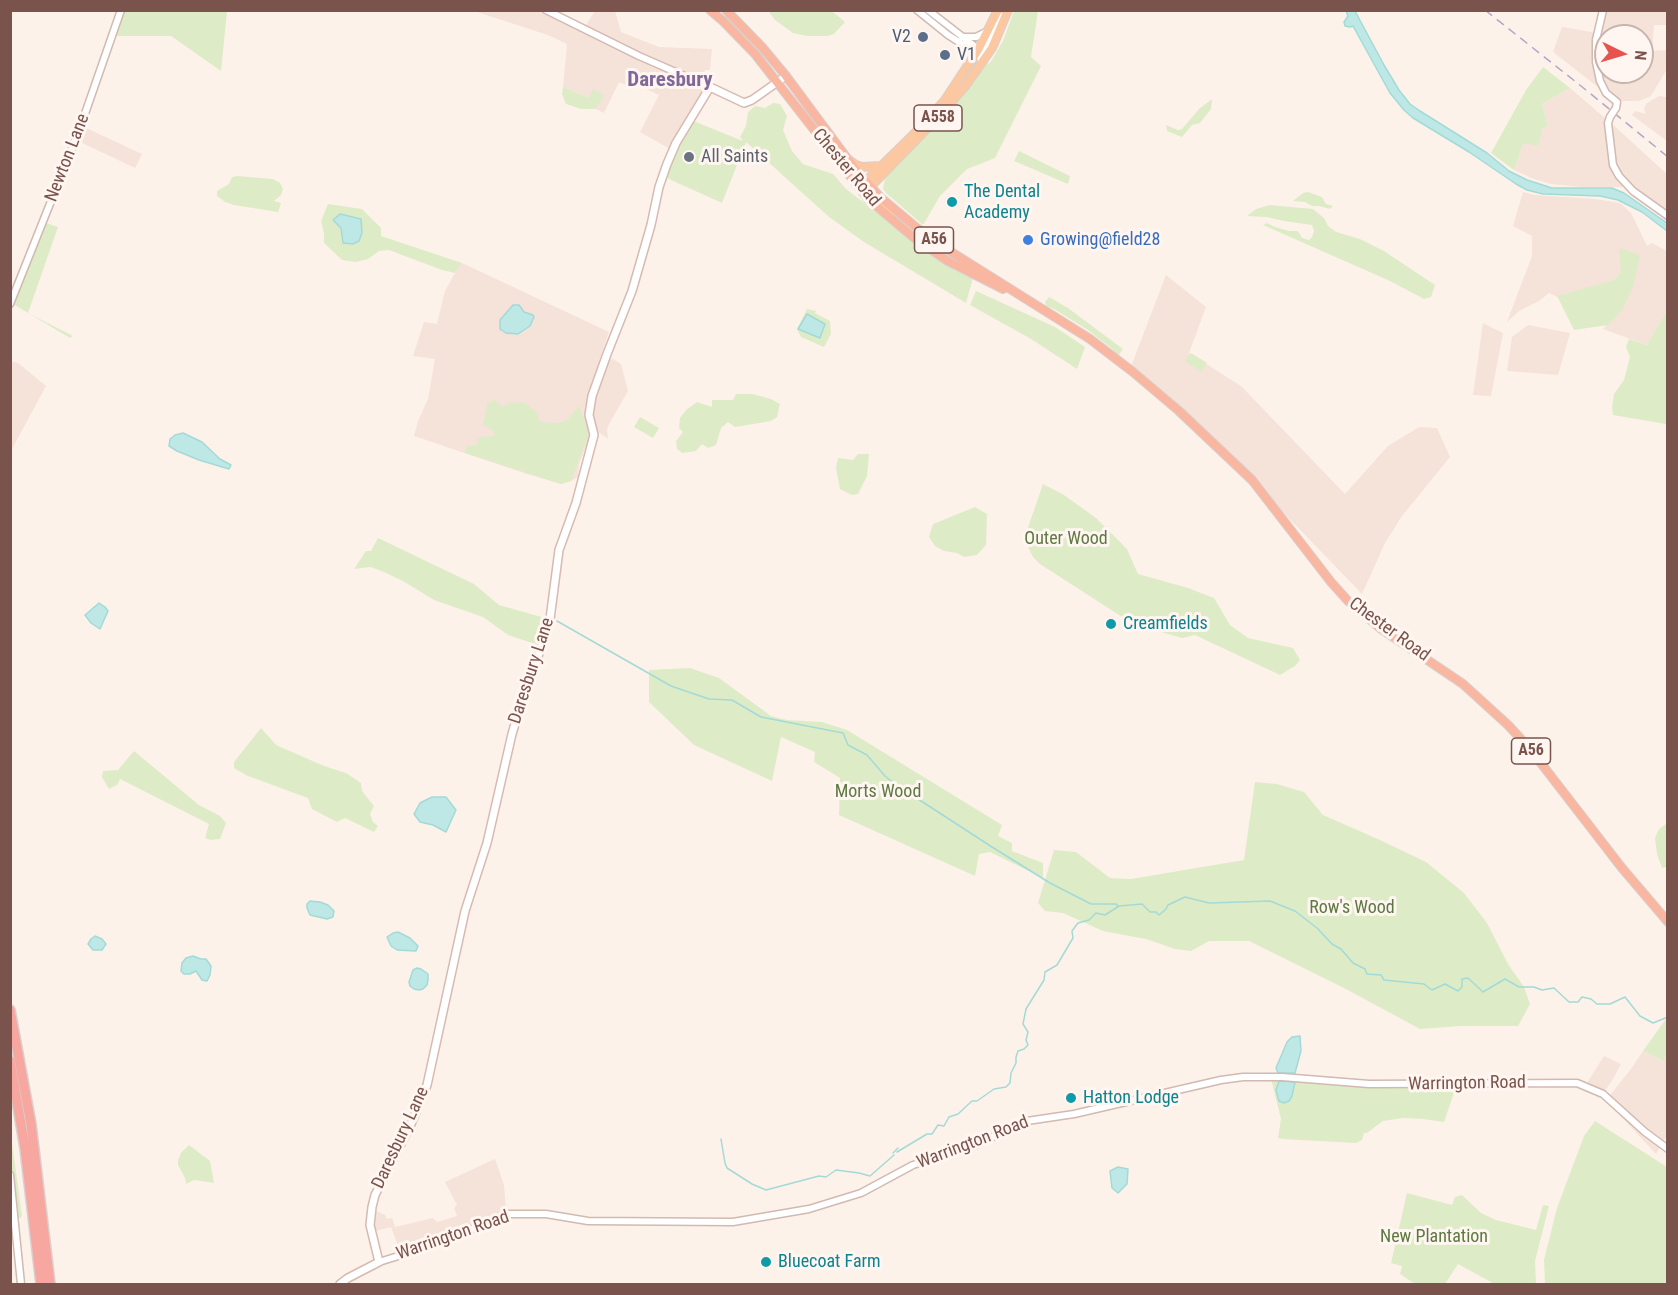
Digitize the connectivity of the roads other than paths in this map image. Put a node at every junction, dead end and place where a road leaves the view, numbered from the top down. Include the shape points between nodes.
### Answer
1 (121, 10) edge
2 (546, 10) edge
3 (710, 10) edge
4 (726, 10) edge
5 (917, 10) edge
6 (928, 10) edge
7 (998, 10) edge
8 (1007, 10) edge
9 (1603, 10) edge
10 (989, 29) junction
11 (962, 37) junction
12 (961, 45) junction
13 (978, 52) junction
14 (981, 63) junction
15 (964, 71) junction
16 (786, 76) junction
17 (778, 82) junction
18 (710, 87) junction
19 (844, 155) junction
20 (885, 167) junction
21 (855, 182) junction
22 (867, 185) junction
23 (880, 196) junction
24 (1668, 216) edge
25 (893, 218) junction
26 (10, 304) edge
27 (1042, 308) junction
28 (1668, 922) edge
29 (10, 1010) edge
30 (10, 1061) edge
31 (1668, 1149) edge
32 (10, 1175) edge
33 (379, 1262) junction
34 (21, 1284) edge
35 (40, 1284) edge
36 (50, 1284) edge
37 (340, 1284) edge

1 - 26 street, Newton Lane via 80,131
2 - 18 street
3 - 17 highway, Chester Road / A56
4 - 16 highway, Chester Road / A56
5 - 12 street
6 - 11 street
7 - 10 main road, A558
8 - 13 street via 985,48
8 - 14 main road, A558 via 992,48
9 - 24 street, bridge via 1596,62 1606,93 1617,102 1608,123 1613,165 1629,188
10 - 11 street via 976,38
10 - 13 main road, A558
11 - 13 street
12 - 13 street
12 - 15 street via 968,56
13 - 14 street
13 - 15 main road, A558
14 - 20 main road, A558 via 946,108
15 - 20 main road, A558 via 936,111
16 - 17 main road
16 - 19 highway, Chester Road / A56
17 - 18 main road via 744,103
17 - 21 highway, Chester Road / A56
18 - 33 main road, Daresbury Lane via 664,170 635,282 592,396 589,415 594,435 559,550 550,619 508,748 487,843 465,910 427,1085 372,1207 370,1225
19 - 20 main road via 859,166
19 - 22 highway, Chester Road / A56
20 - 22 main road, A558
20 - 23 main road, A558
21 - 22 main road, A56
21 - 25 highway, Chester Road / A56 via 868,199
22 - 23 highway, Chester Road / A56
22 - 25 main road, A56 via 867,191
23 - 27 highway, Chester Road / A56 via 948,250
25 - 27 highway, Chester Road / A56 via 946,260
27 - 28 highway, Chester Road / A56 via 1130,369 1179,411 1252,480 1348,601 1462,684 1508,725
29 - 36 highway via 34,1147
30 - 35 highway via 25,1148
31 - 33 street, Warrington Road via 1603,1094 1577,1083 1369,1084 1243,1077 1027,1121 974,1146 913,1164 861,1193 809,1209 733,1222 588,1221 546,1214 507,1214 440,1243
32 - 34 street
33 - 37 main road

